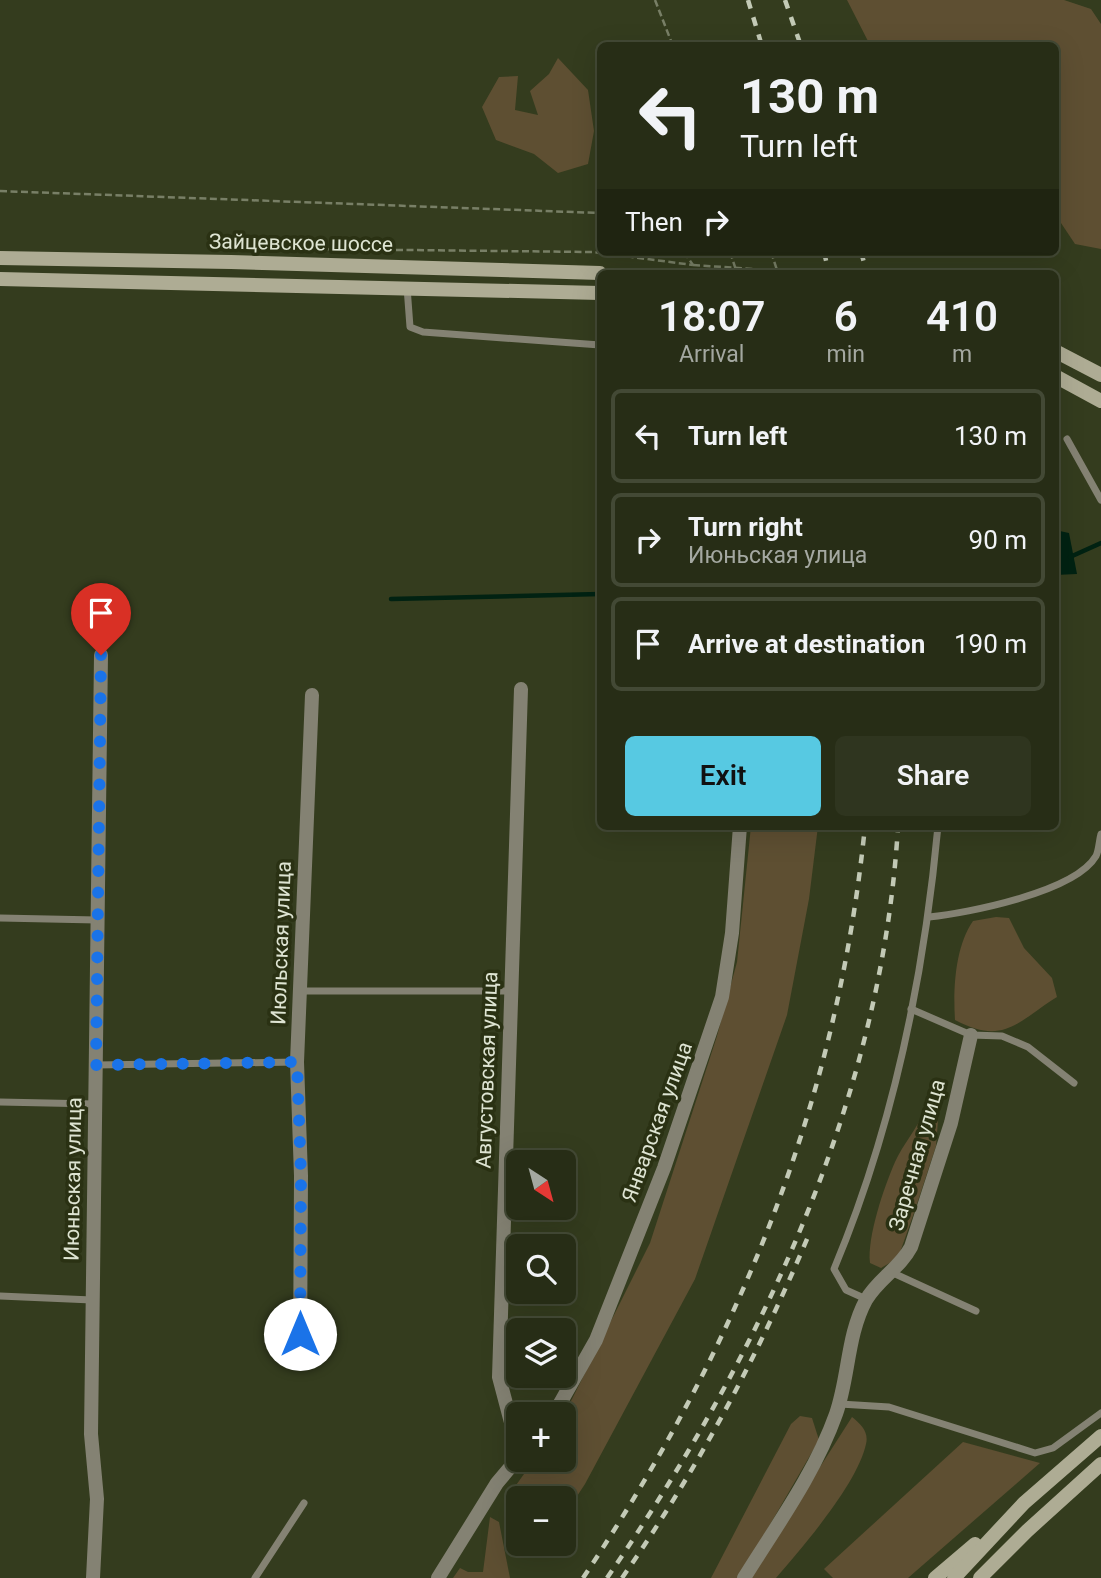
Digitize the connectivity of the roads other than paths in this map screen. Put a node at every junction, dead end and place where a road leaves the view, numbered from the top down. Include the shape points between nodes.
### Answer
1 (0, 258) edge
2 (597, 273) edge
3 (0, 279) edge
4 (407, 287) junction
5 (597, 293) edge
6 (597, 345) edge
7 (1059, 353) edge
8 (1095, 371) edge
9 (1059, 378) edge
10 (1097, 398) edge
11 (1067, 439) dead end
12 (1101, 499) edge
13 (101, 655) road end
14 (521, 689) dead end
15 (312, 695) dead end
16 (740, 830) edge
17 (938, 830) edge
18 (1101, 834) edge
19 (929, 917) junction
20 (0, 918) edge
21 (97, 920) junction
22 (300, 991) junction
23 (510, 991) junction
24 (911, 1009) junction
25 (971, 1035) junction
26 (297, 1062) junction
27 (96, 1065) junction
28 (1074, 1083) dead end
29 (0, 1102) edge
30 (96, 1104) junction
31 (891, 1272) junction
32 (0, 1296) edge
33 (866, 1299) junction
34 (92, 1300) junction
35 (975, 1311) dead end
36 (300, 1361) dead end
37 (561, 1402) edge
38 (506, 1404) edge
39 (840, 1404) junction
40 (1101, 1413) edge
41 (1101, 1436) edge
42 (1101, 1464) edge
43 (506, 1472) edge
44 (304, 1503) dead end
45 (1024, 1503) junction
46 (93, 1578) edge
47 (255, 1578) edge
48 (438, 1578) edge
49 (744, 1578) edge
50 (935, 1578) edge
51 (954, 1578) edge
52 (981, 1578) edge

1 - 2 main road, Зайцевское шоссе
3 - 4 main road, Зайцевское шоссе
4 - 5 main road, Зайцевское шоссе
4 - 6 lane via 410,327 423,332
7 - 8 main road
9 - 10 main road
11 - 12 lane
13 - 21 street, Июньская улица
14 - 23 street, Августовская улица
15 - 22 street, Июльская улица
16 - 37 street, Январская улица via 722,997 664,1168 596,1340
17 - 19 lane
18 - 19 lane via 1097,855 1091,861 1032,897
19 - 24 lane
20 - 21 lane
21 - 27 street, Июньская улица
22 - 23 lane
22 - 26 street, Июльская улица
23 - 38 street, Августовская улица via 499,1377
24 - 25 lane
24 - 33 lane via 889,1110 834,1269 846,1290
25 - 28 lane via 1002,1036 1028,1047
25 - 31 street, Заречная улица via 951,1123 911,1247
26 - 27 lane
26 - 36 street, Июльская улица
27 - 30 street, Июньская улица
29 - 30 lane
30 - 34 street, Июньская улица
31 - 33 street, Заречная улица
31 - 35 lane
32 - 34 lane
33 - 39 street, Заречная улица via 849,1350
34 - 46 street, Июньская улица via 91,1434 97,1499
39 - 40 lane via 889,1406 1035,1453 1052,1448
39 - 49 street, Заречная улица via 813,1466
41 - 45 main road
42 - 52 main road
43 - 48 street
44 - 47 lane
45 - 50 main road
45 - 51 main road

